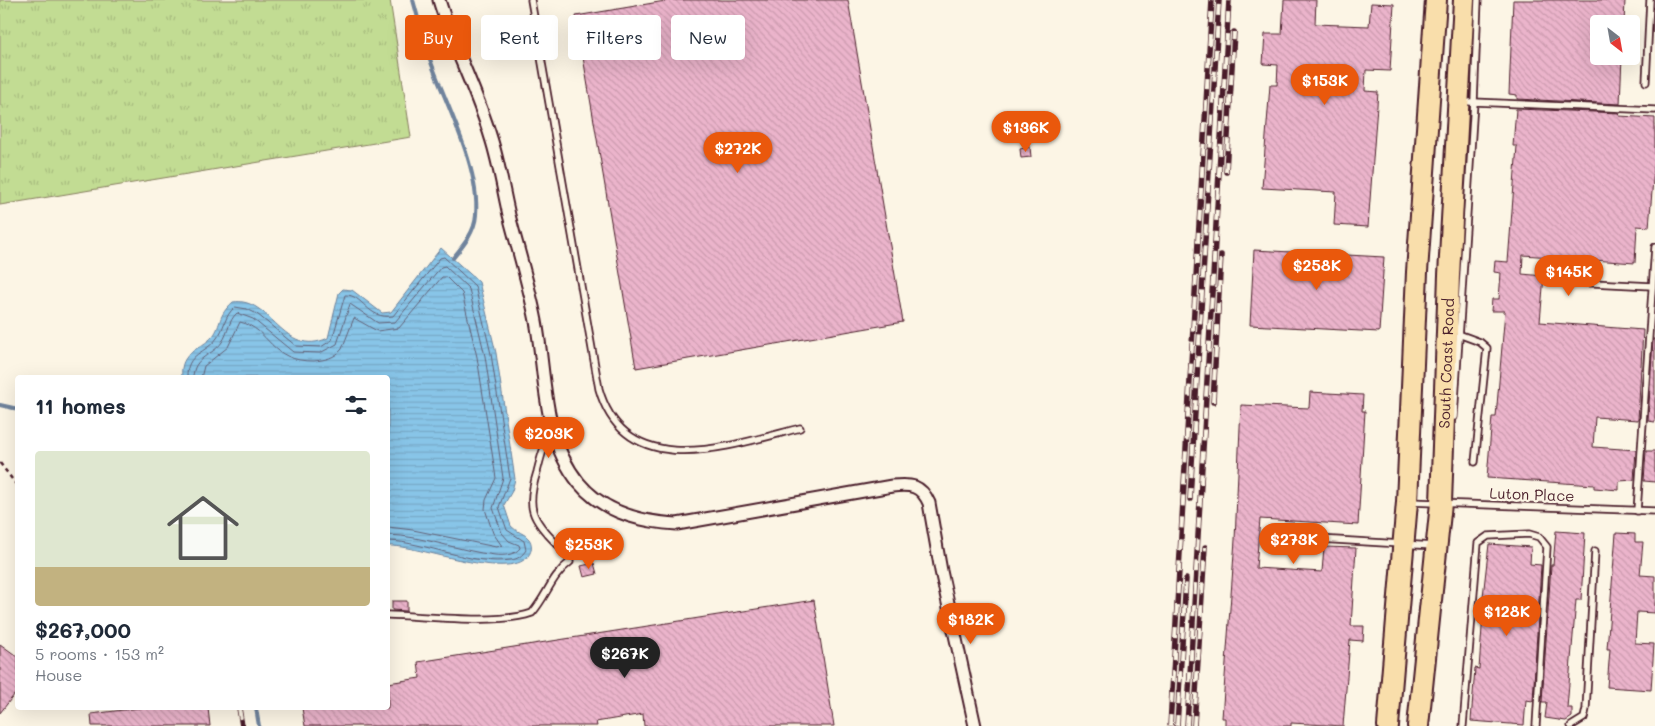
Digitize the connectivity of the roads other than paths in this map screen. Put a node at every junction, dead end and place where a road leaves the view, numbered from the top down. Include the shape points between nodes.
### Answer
1 (439, 0) edge
2 (532, 0) edge
3 (1436, 0) edge
4 (1464, 0) edge
5 (1478, 0) edge
6 (1650, 0) edge
7 (1646, 82) dead end
8 (1467, 102) junction
9 (1655, 110) edge
10 (1655, 247) edge
11 (1417, 272) junction
12 (1449, 275) junction
13 (1553, 281) dead end
14 (1652, 286) junction
15 (1460, 335) junction
16 (1453, 427) dead end
17 (800, 428) dead end
18 (554, 433) junction
19 (1476, 462) dead end
20 (1450, 475) dead end
21 (1407, 502) junction
22 (1444, 503) junction
23 (1637, 511) junction
24 (1655, 511) edge
25 (1286, 536) dead end
26 (1403, 543) junction
27 (1436, 546) junction
28 (1595, 551) dead end
29 (390, 614) edge
30 (1390, 700) junction
31 (1420, 703) junction
32 (975, 726) edge
33 (1388, 726) edge
34 (1418, 726) edge
35 (1463, 726) edge
36 (1536, 726) edge
37 (1571, 726) edge

1 - 18 street via 449,34 491,137 536,321
2 - 17 lane via 599,390 612,419 623,431 643,442 659,449 682,452 726,446
3 - 11 highway
4 - 8 highway, South Coast Road
5 - 8 lane
6 - 7 lane
8 - 9 lane
8 - 12 highway, South Coast Road
8 - 15 lane
10 - 14 lane
11 - 12 highway
11 - 21 highway
12 - 22 highway, South Coast Road
13 - 14 lane
14 - 23 lane
15 - 16 lane
15 - 19 lane via 1487,348
18 - 29 lane via 546,442 530,501 540,528 568,554 570,562 560,570 532,613 500,618
18 - 32 street via 563,458 595,498 632,518 653,523 677,524 892,486 909,484 918,487 929,503
20 - 22 lane
21 - 22 lane, Luton Place
21 - 26 highway
22 - 23 lane, Luton Place
22 - 27 highway, South Coast Road
23 - 24 lane, Luton Place
25 - 26 lane
26 - 27 lane
26 - 30 highway
27 - 31 highway, South Coast Road
28 - 37 lane via 1586,709 1584,718
30 - 31 highway
30 - 33 highway
31 - 34 highway, South Coast Road
35 - 36 lane via 1478,543 1488,536 1529,534 1540,537 1547,547

